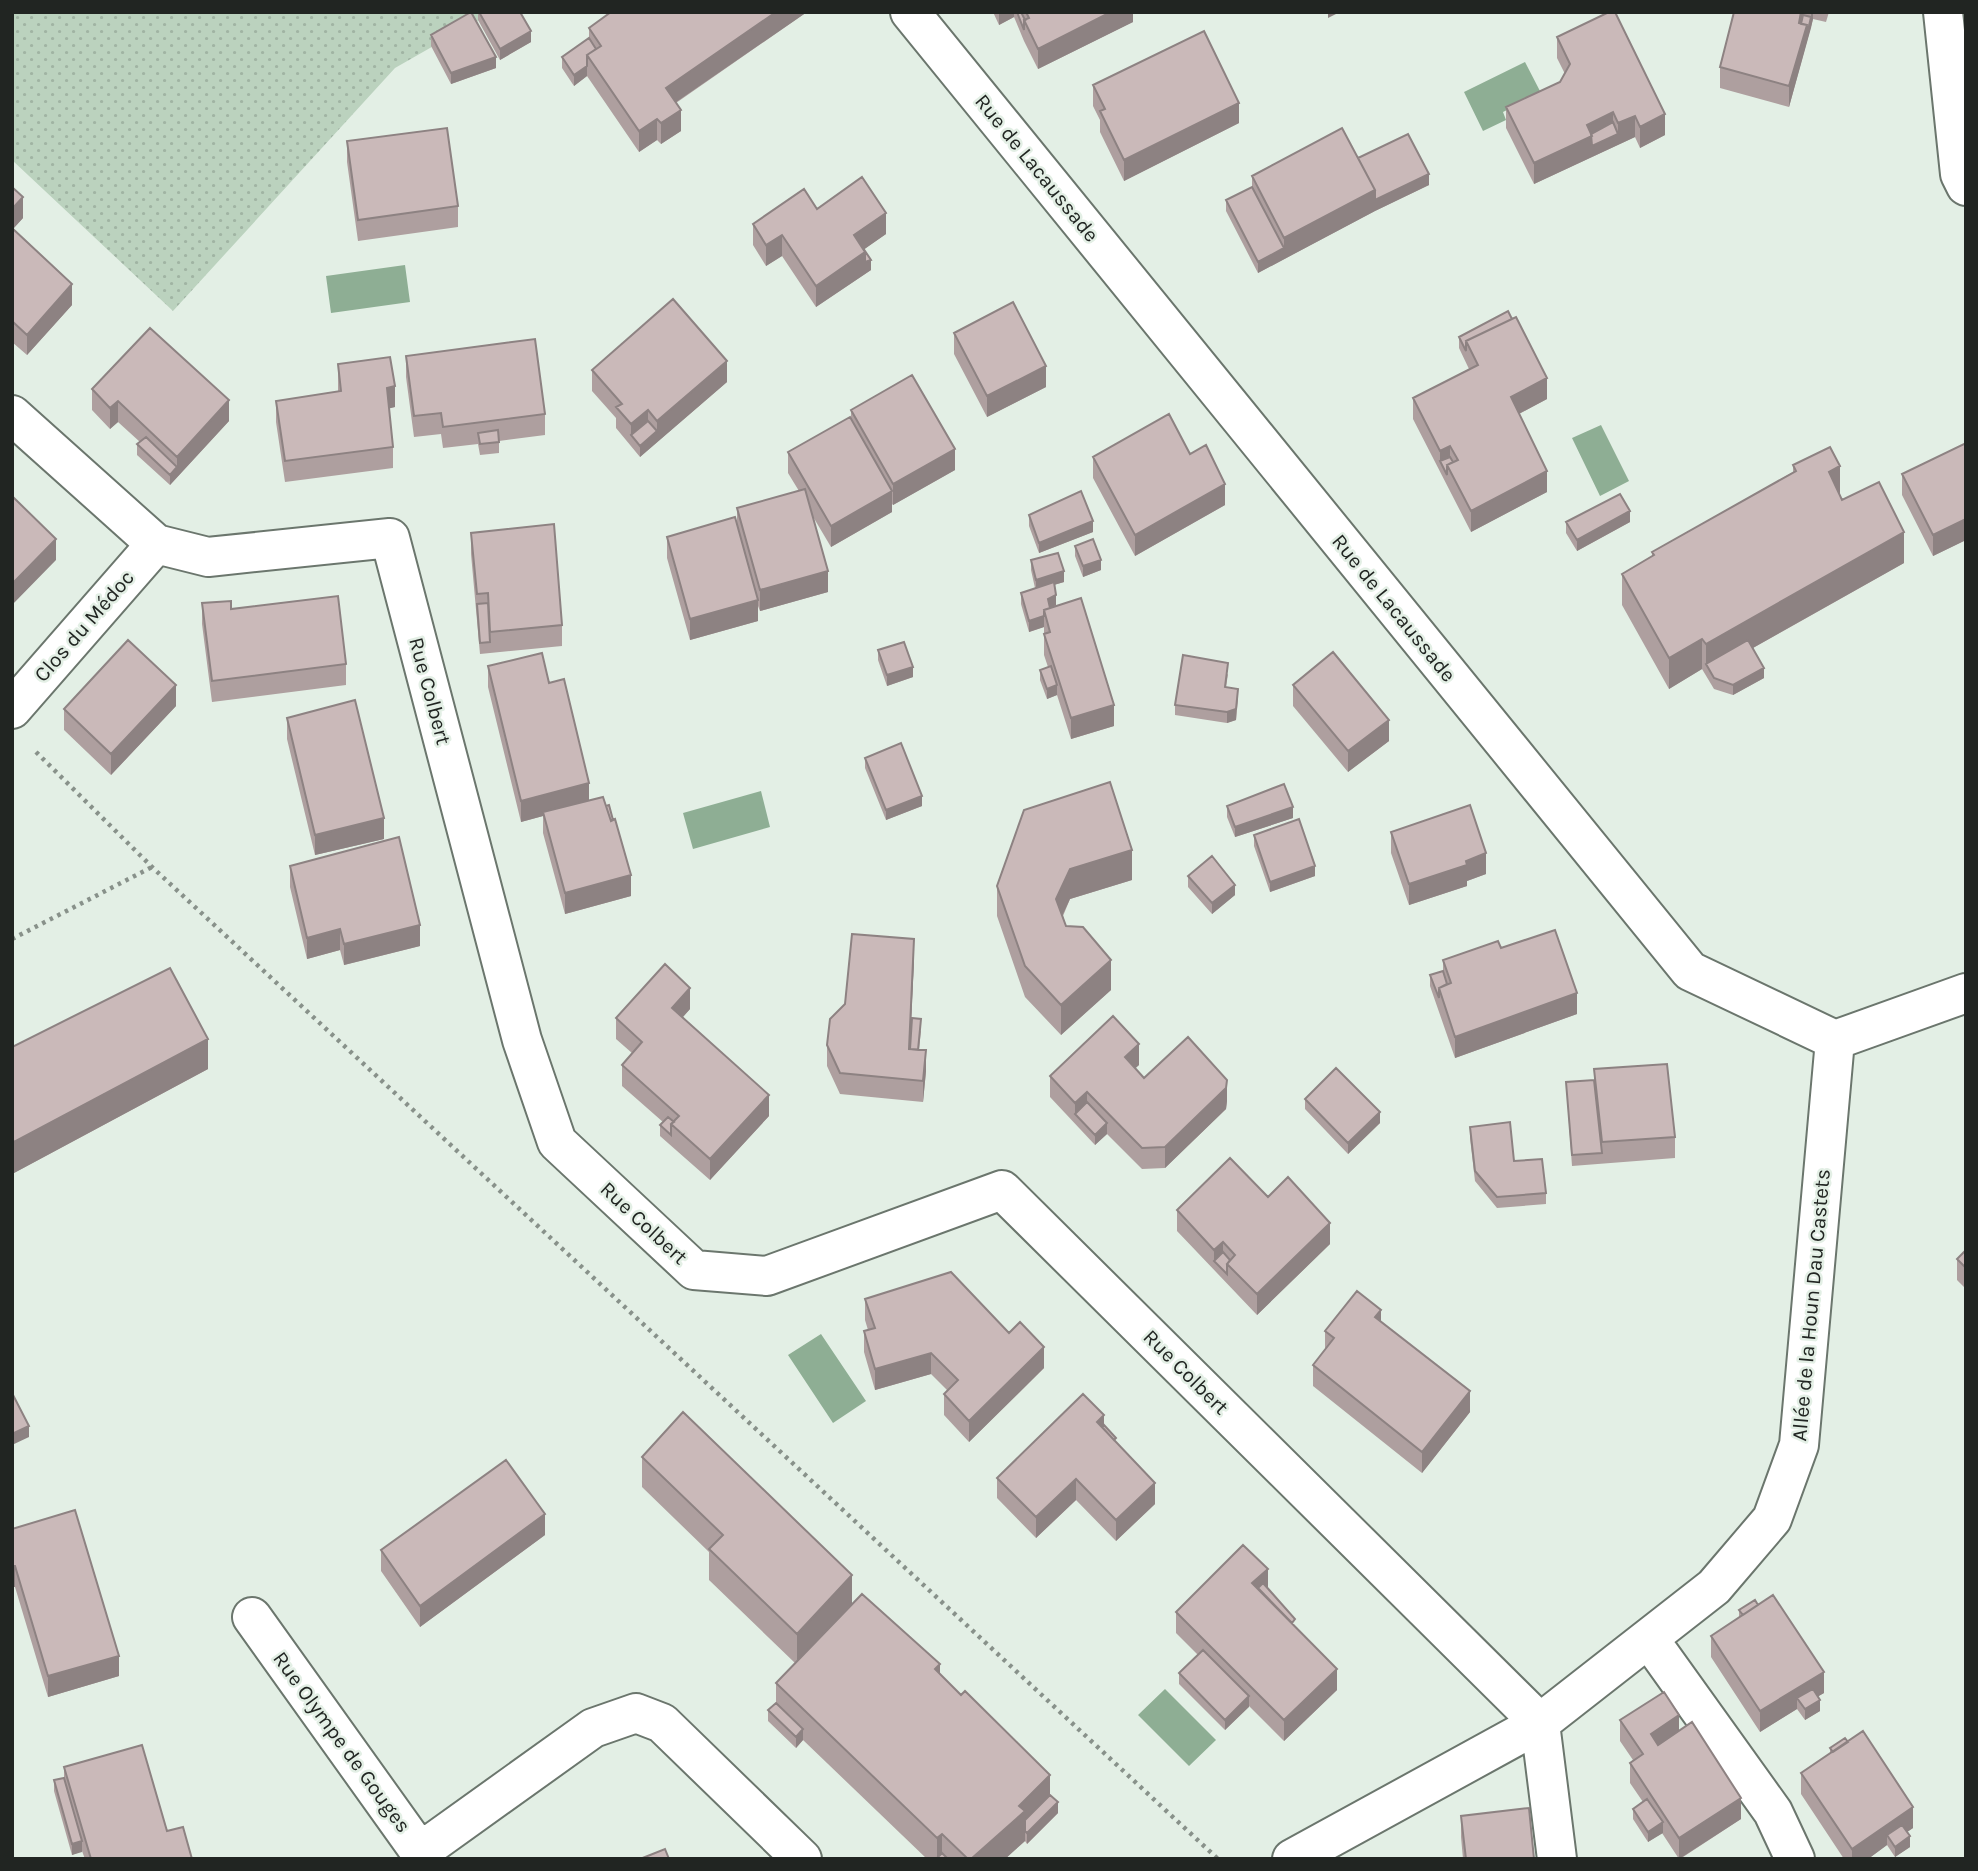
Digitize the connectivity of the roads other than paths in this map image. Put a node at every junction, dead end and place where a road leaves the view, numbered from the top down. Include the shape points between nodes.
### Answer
1 (910, 12) edge
2 (1943, 12) edge
3 (1966, 186) edge
4 (12, 415) edge
5 (156, 544) junction
6 (12, 709) edge
7 (1966, 993) edge
8 (1835, 1040) junction
9 (252, 1617) dead end
10 (1648, 1639) junction
11 (1540, 1723) junction
12 (802, 1859) edge
13 (1292, 1859) edge
14 (1557, 1859) edge
15 (1795, 1859) edge

1 - 8 street, Rue de Lacaussade via 1690,971
2 - 3 street via 1960,174
4 - 5 street
5 - 6 street, Clos du Médoc
5 - 11 street, Rue Colbert via 208,557 390,538 522,1040 557,1142 694,1270 767,1276 1002,1190
7 - 8 street
8 - 10 street, Allée de la Houn Dau Castets via 1799,1446 1772,1519 1714,1587
9 - 12 street, Rue Olympe de Gouges via 420,1852 593,1728 636,1713 662,1723
10 - 11 street, Allée de la Houn Dau Castets
10 - 15 street via 1773,1812
11 - 13 street, Allée de la Houn Dau Castets
11 - 14 street

